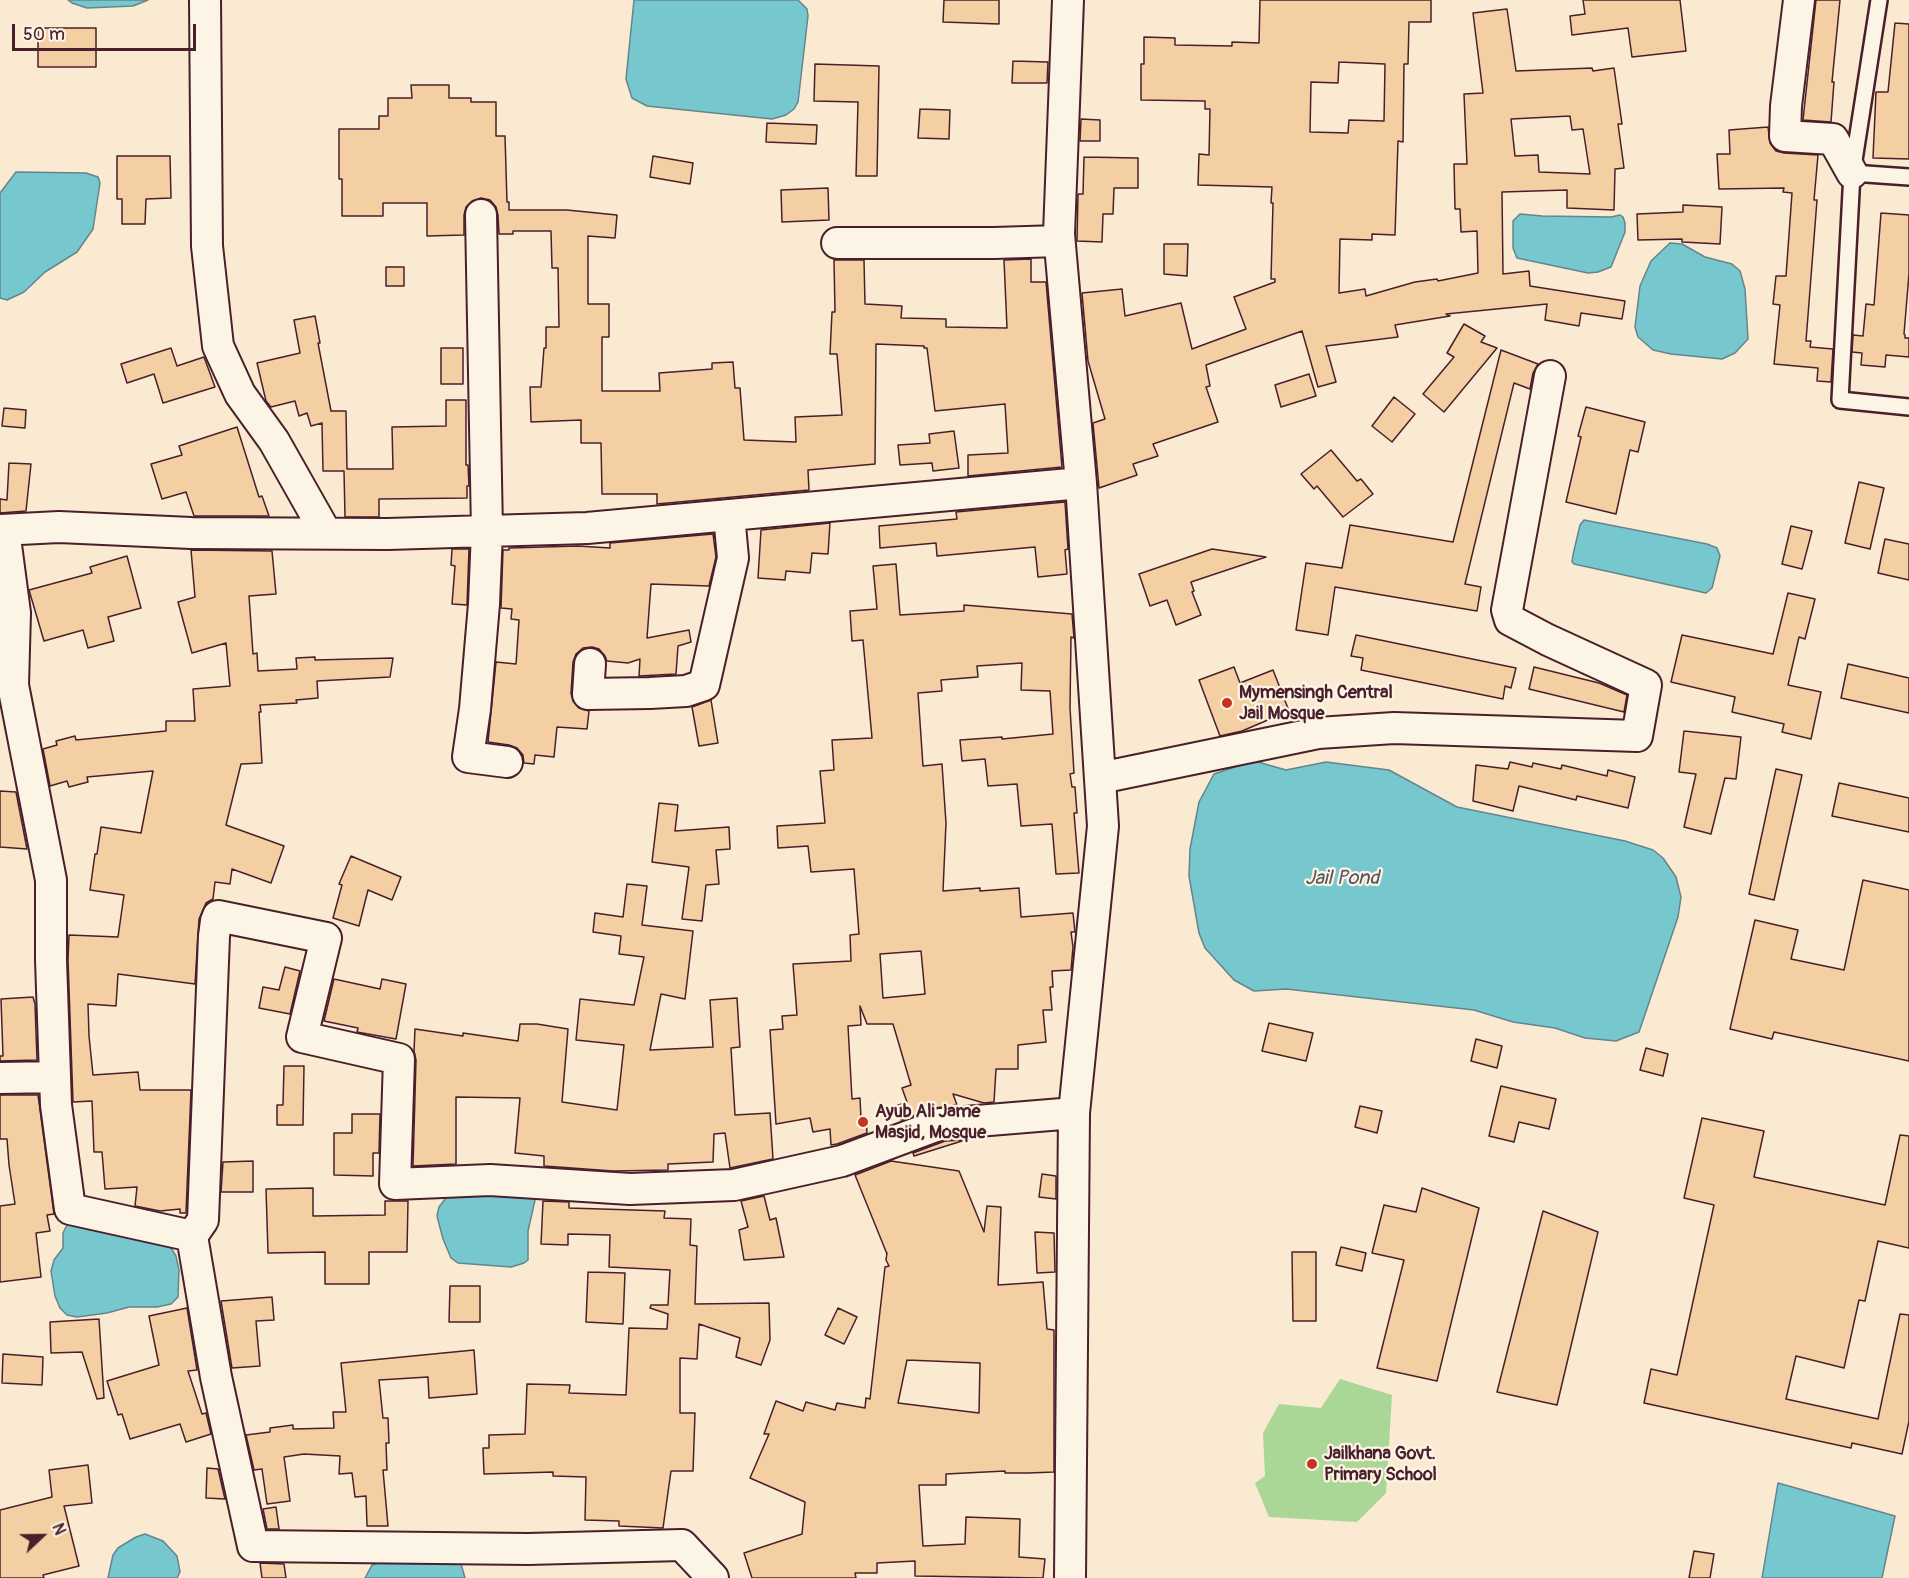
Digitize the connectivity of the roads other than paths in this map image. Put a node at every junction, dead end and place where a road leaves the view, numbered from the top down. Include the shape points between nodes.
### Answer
1 (205, 0) edge
2 (1068, 0) edge
3 (1799, 0) edge
4 (1879, 0) edge
5 (1852, 173) junction
6 (1909, 177) edge
7 (481, 215) dead end
8 (1059, 241) junction
9 (837, 243) dead end
10 (1550, 376) dead end
11 (1909, 407) edge
12 (1082, 483) junction
13 (729, 516) junction
14 (2, 530) edge
15 (487, 531) junction
16 (326, 533) junction
17 (590, 664) dead end
18 (507, 762) dead end
19 (1100, 778) junction
20 (55, 1077) junction
21 (0, 1078) edge
22 (1074, 1113) junction
23 (192, 1236) junction
24 (713, 1578) edge
25 (1070, 1578) edge

1 - 16 street via 207,246 218,346 240,394 274,441
2 - 8 street
3 - 5 street via 1785,136 1833,139
4 - 5 lane
5 - 6 lane
5 - 11 lane via 1840,400
7 - 15 street
8 - 9 street
8 - 12 street
10 - 19 street via 1507,610 1510,620 1646,685 1637,736 1394,728 1318,733
12 - 13 street
12 - 19 street
13 - 15 street via 587,528
13 - 17 street via 734,558 704,685 686,691 588,694
14 - 16 street via 59,526 191,533
14 - 20 street via 15,613 14,685 51,880
15 - 16 street
15 - 18 street via 484,604 468,757
19 - 22 street via 1103,826
20 - 21 street
20 - 23 street via 70,1209
22 - 23 street via 941,1124 842,1161 734,1185 630,1189 490,1180 394,1184 399,1059 302,1037 326,938 218,916 214,936 203,1220
22 - 25 street
23 - 24 street via 216,1377 253,1546 528,1549 682,1545

